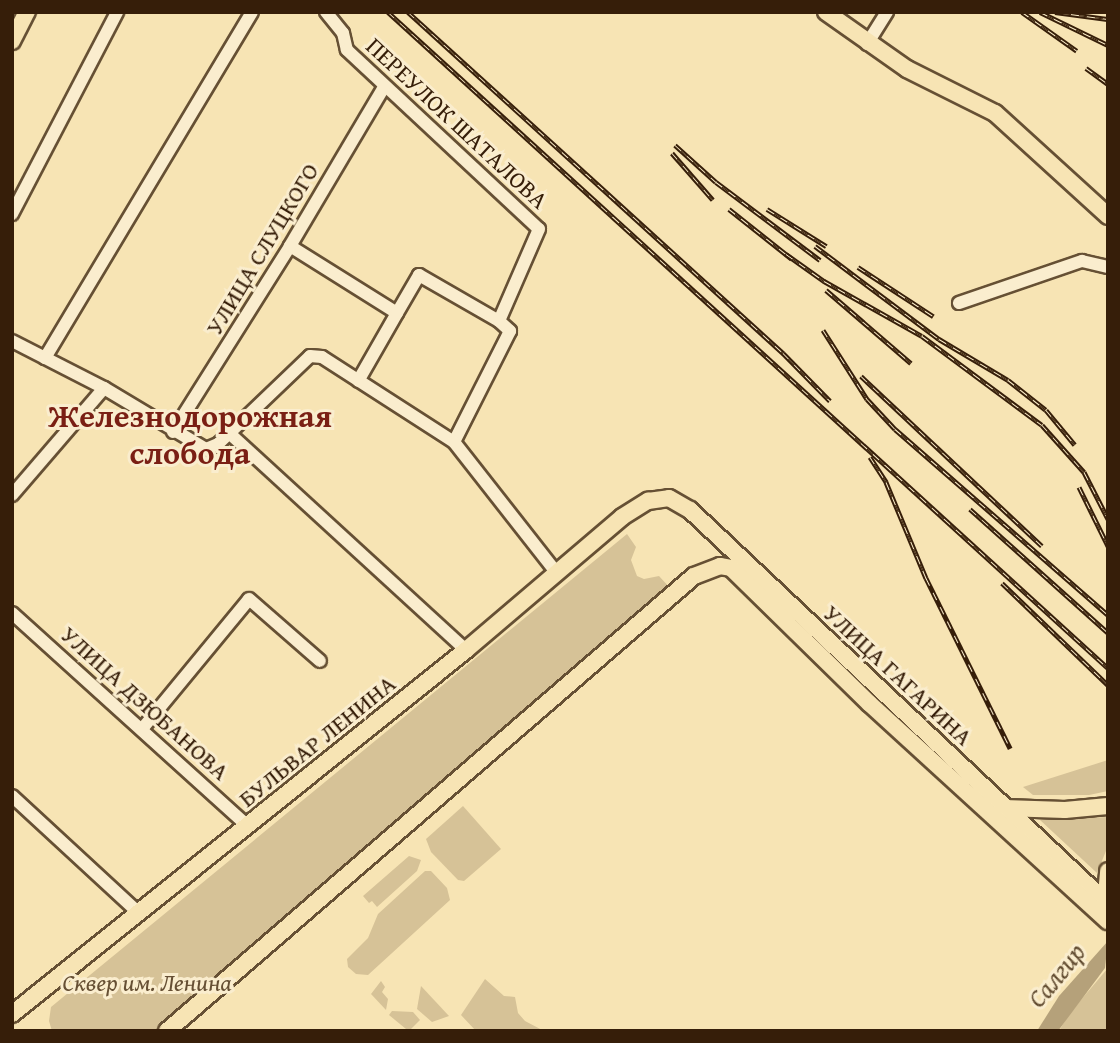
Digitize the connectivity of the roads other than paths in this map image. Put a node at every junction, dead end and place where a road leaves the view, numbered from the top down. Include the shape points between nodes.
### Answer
1 (27, 12) edge
2 (117, 12) edge
3 (252, 12) edge
4 (326, 12) edge
5 (825, 12) edge
6 (887, 12) edge
7 (13, 39) edge
8 (867, 44) junction
9 (384, 87) junction
10 (12, 214) edge
11 (1108, 216) edge
12 (290, 246) junction
13 (1108, 267) edge
14 (959, 303) dead end
15 (397, 313) junction
16 (499, 321) junction
17 (12, 341) edge
18 (45, 358) junction
19 (358, 381) junction
20 (104, 388) junction
21 (173, 432) junction
22 (229, 433) junction
23 (454, 442) junction
24 (12, 495) edge
25 (648, 501) joint
26 (556, 572) junction
27 (12, 612) edge
28 (466, 650) junction
29 (320, 661) dead end
30 (142, 729) junction
31 (12, 796) edge
32 (978, 804) junction
33 (1108, 806) edge
34 (1009, 809) junction
35 (248, 826) junction
36 (1108, 871) edge
37 (1106, 902) edge
38 (140, 914) junction
39 (1108, 919) edge
40 (12, 1014) edge
41 (167, 1031) edge

1 - 7 main road
2 - 10 street
3 - 18 street
4 - 9 street, ПЕРЕУЛОК ШАТАЛОВА via 343,33 347,50
5 - 8 main road
6 - 8 street
8 - 11 main road via 995,114
9 - 12 street, УЛИЦА СЛУЦКОГО
9 - 16 street, ПЕРЕУЛОК ШАТАЛОВА via 539,229
12 - 15 street
12 - 21 street, УЛИЦА СЛУЦКОГО
13 - 14 street via 1082,261
15 - 16 street via 419,275
15 - 19 street
16 - 23 street via 510,331
17 - 18 street
18 - 20 street
19 - 22 street via 322,357 310,356
19 - 23 street
20 - 21 street
20 - 24 street
21 - 22 street via 206,449
22 - 28 street
23 - 26 street
25 - 26 main road, БУЛЬВАР ЛЕНИНА
25 - 34 main road, УЛИЦА ГАГАРИНА via 669,498 690,510
26 - 28 main road, БУЛЬВАР ЛЕНИНА
27 - 30 street, УЛИЦА ДЗЮБАНОВА
28 - 35 main road, БУЛЬВАР ЛЕНИНА
29 - 30 street via 248,599
30 - 35 street, УЛИЦА ДЗЮБАНОВА
31 - 38 street
32 - 34 main road
32 - 39 main road, УЛИЦА ГАГАРИНА
32 - 41 main road, УЛИЦА ГАГАРИНА via 731,568 707,569 678,589
33 - 34 main road
34 - 37 main road, УЛИЦА ГАГАРИНА
35 - 38 main road, БУЛЬВАР ЛЕНИНА
36 - 37 main road
37 - 39 main road
38 - 40 main road, БУЛЬВАР ЛЕНИНА

